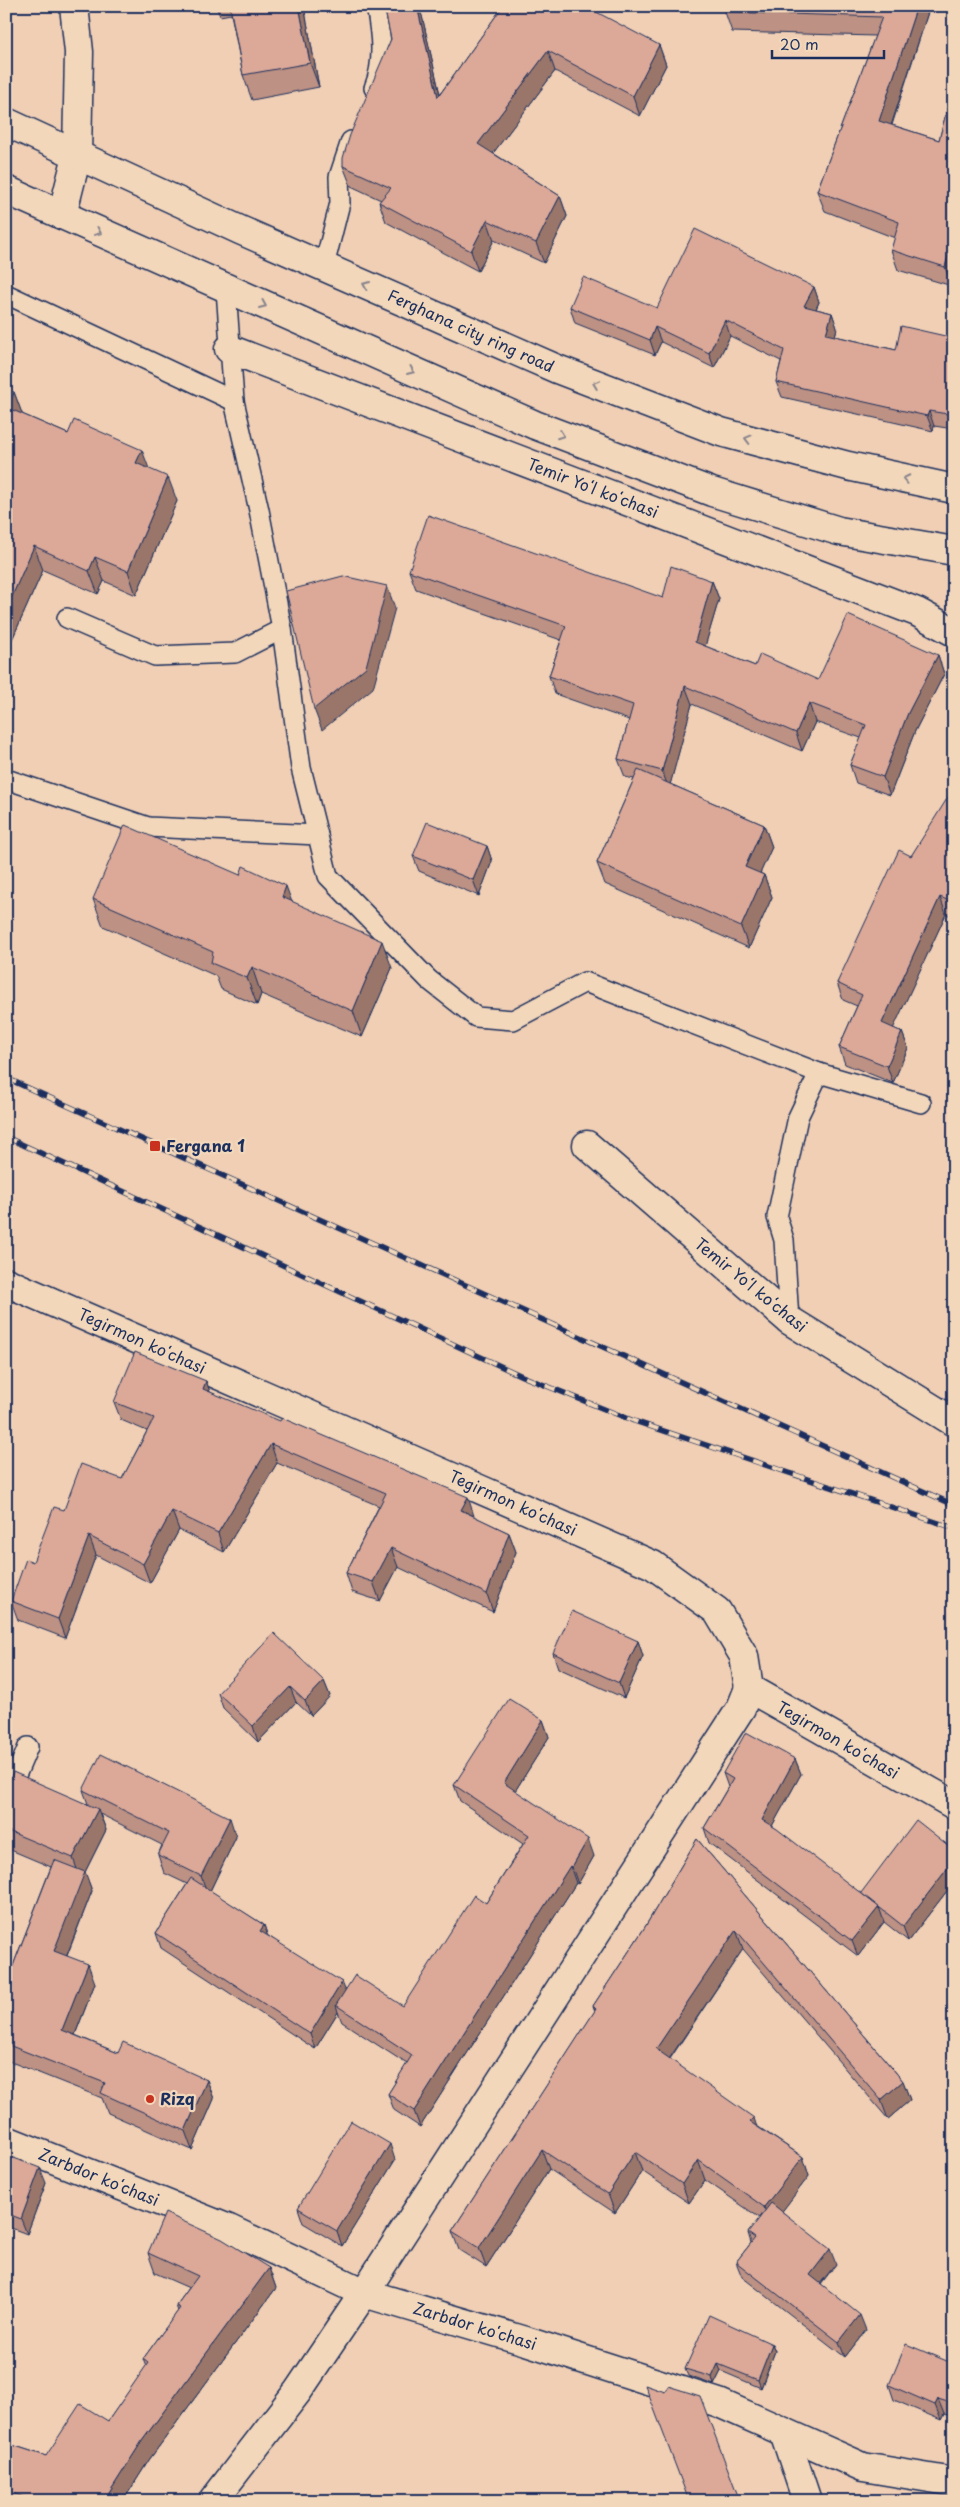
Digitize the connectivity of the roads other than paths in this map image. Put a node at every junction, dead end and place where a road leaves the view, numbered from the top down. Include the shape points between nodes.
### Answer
1 (74, 6) edge
2 (376, 6) edge
3 (366, 107) edge
4 (6, 122) edge
5 (358, 125) edge
6 (77, 156) junction
7 (6, 190) edge
8 (62, 215) junction
9 (324, 266) junction
10 (226, 289) junction
11 (6, 294) edge
12 (229, 349) junction
13 (234, 401) junction
14 (954, 489) edge
15 (954, 550) edge
16 (67, 618) dead end
17 (282, 629) junction
18 (954, 632) edge
19 (6, 779) edge
20 (318, 835) junction
21 (820, 1073) junction
22 (921, 1103) dead end
23 (587, 1145) dead end
24 (6, 1282) edge
25 (789, 1320) junction
26 (954, 1422) edge
27 (749, 1688) junction
28 (28, 1747) dead end
29 (6, 1799) edge
30 (954, 1805) edge
31 (6, 2140) edge
32 (364, 2293) junction
33 (784, 2432) junction
34 (954, 2482) edge
35 (213, 2501) edge
36 (806, 2501) edge

1 - 6 main road via 79,52
2 - 3 lane via 381,36 380,72
4 - 6 main road, Ferghana city ring road
5 - 9 lane via 339,177 340,202
6 - 8 main road
6 - 9 main road, Ferghana city ring road
7 - 8 main road
8 -> 10 main road
14 -> 9 main road, Ferghana city ring road via 848,466 721,432 557,369
10 - 12 lane
10 -> 15 main road via 535,426 712,492 839,531
11 - 13 lane
12 - 13 lane
12 - 18 main road, Temir Yoʻl koʻchasi via 908,608
13 - 17 lane
16 - 17 lane via 156,656 235,653
17 - 20 lane via 301,768
19 - 20 lane via 148,827
20 - 21 lane via 328,876 429,980 476,1017 513,1020 585,982
21 - 22 lane
21 - 25 lane via 798,1117 777,1217 784,1240
23 - 25 main road, Temir Yoʻl koʻchasi
24 - 27 main road, Tegirmon koʻchasi via 653,1565 717,1611 744,1656
25 - 26 main road, Temir Yoʻl koʻchasi
27 - 30 main road, Tegirmon koʻchasi
27 - 32 main road via 736,1717
28 - 29 lane
31 - 32 main road, Zarbdor koʻchasi via 230,2228
32 - 33 main road, Zarbdor koʻchasi via 719,2403
32 - 35 main road via 298,2391
33 - 34 main road, Zarbdor koʻchasi via 863,2467
33 - 36 main road

